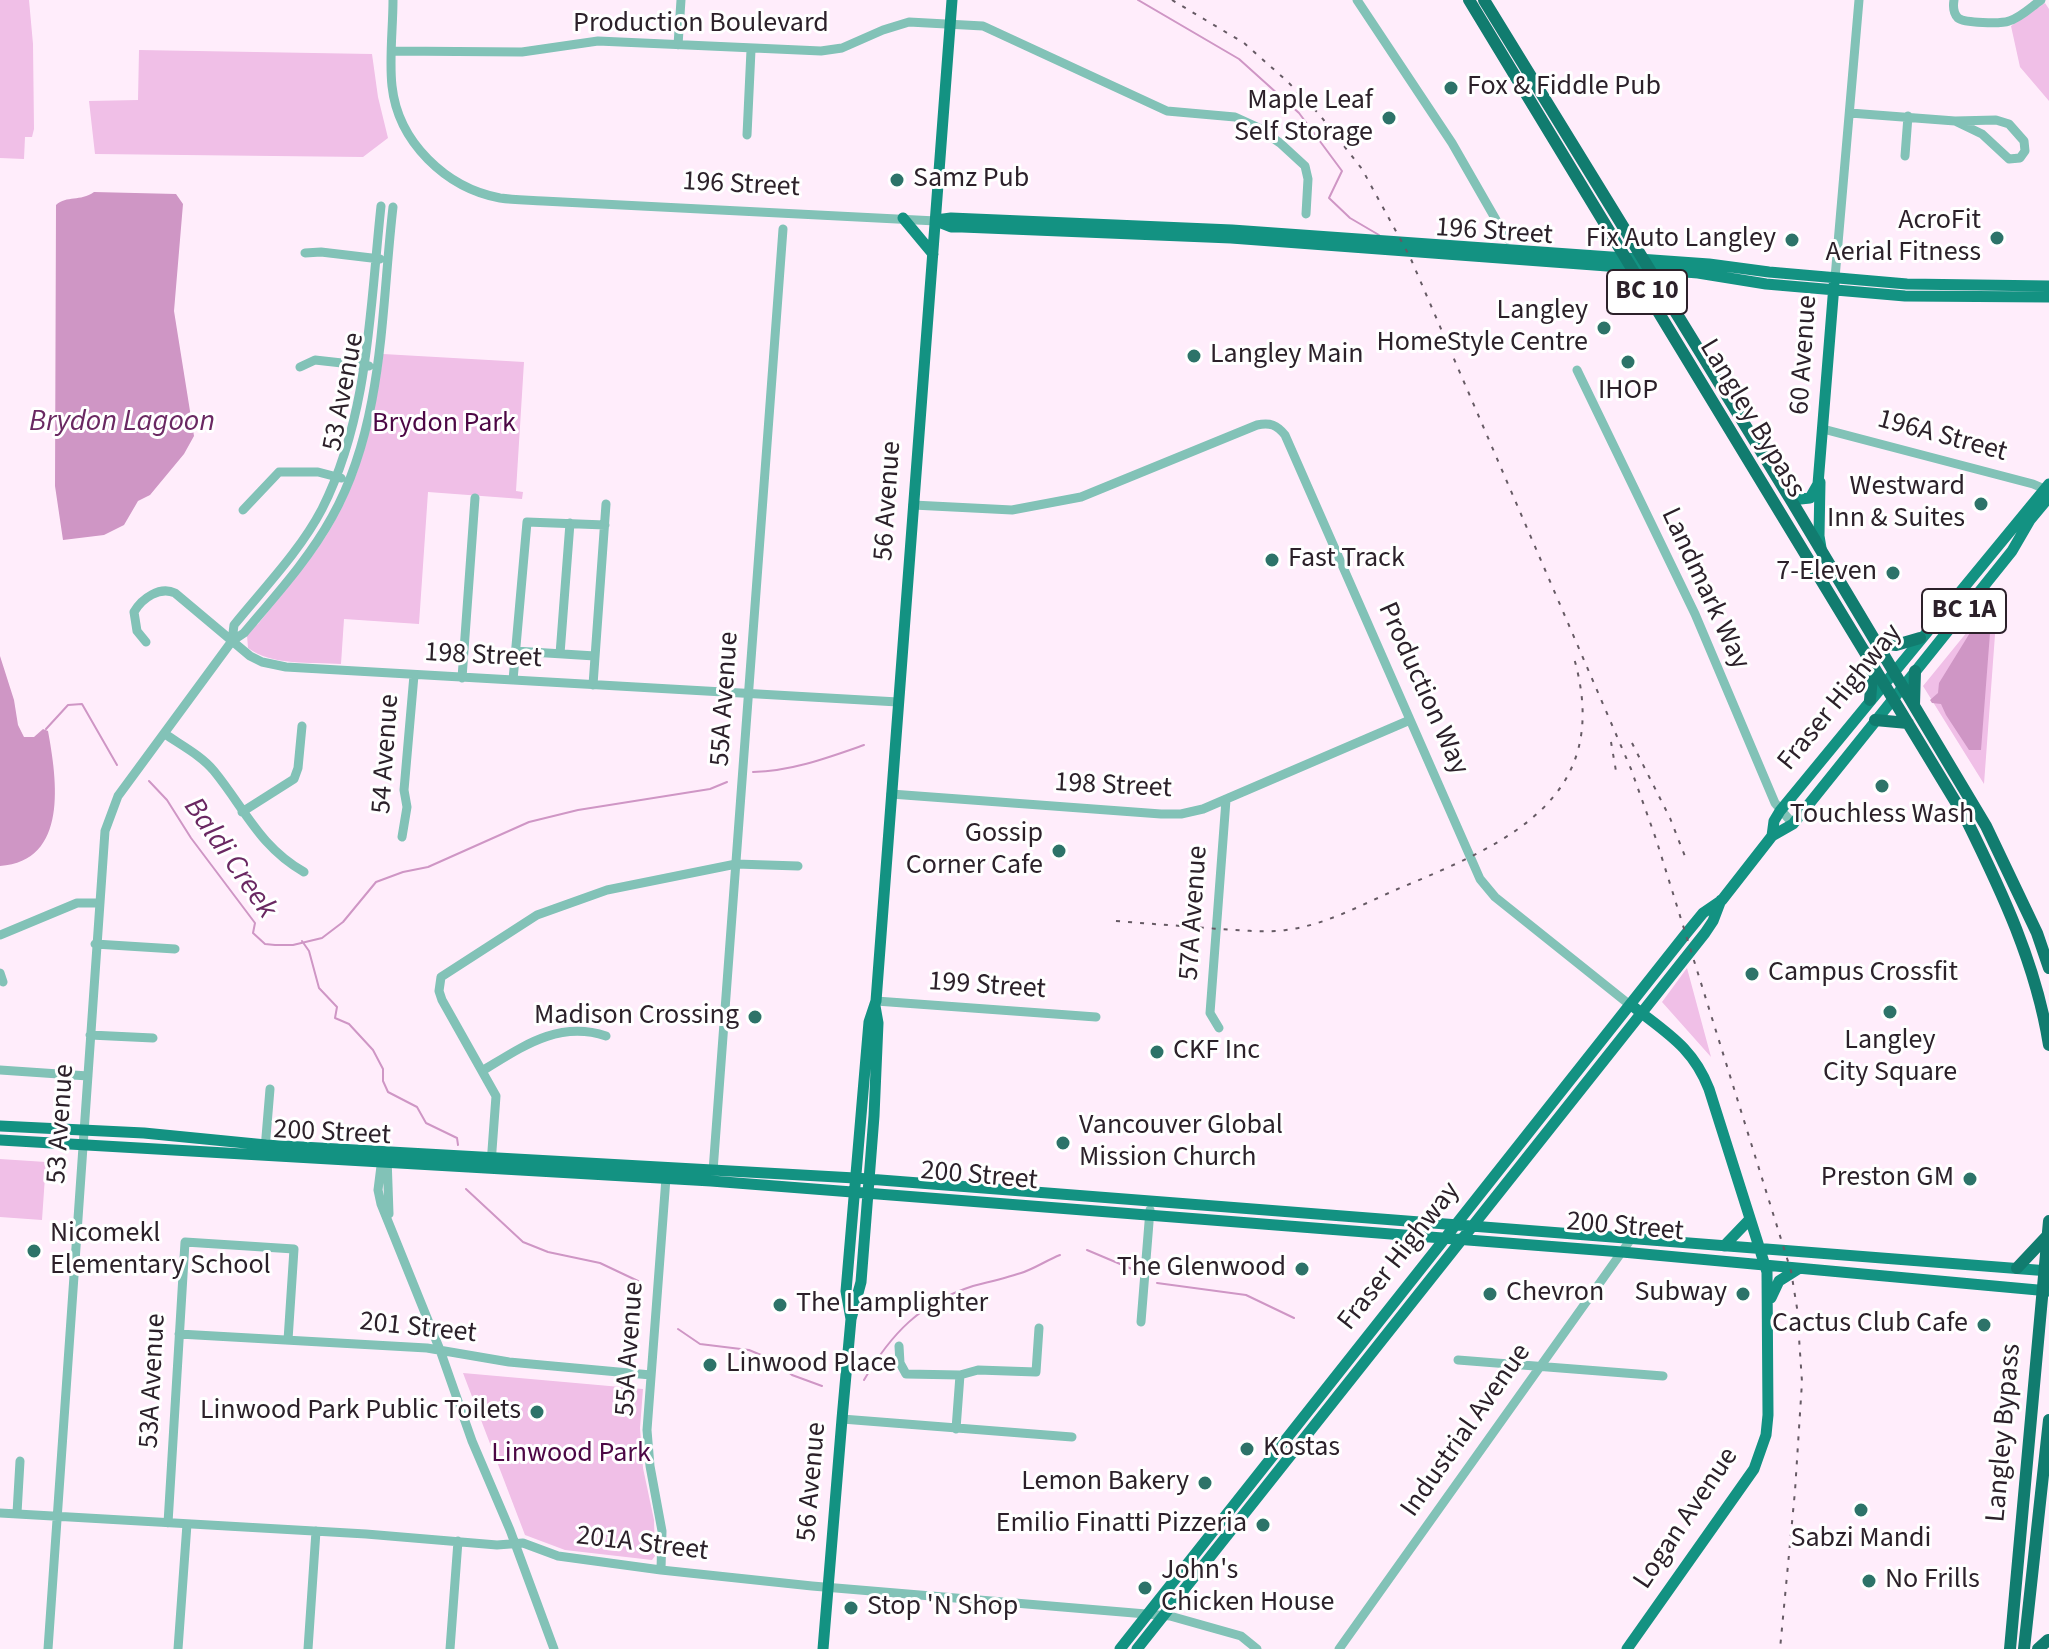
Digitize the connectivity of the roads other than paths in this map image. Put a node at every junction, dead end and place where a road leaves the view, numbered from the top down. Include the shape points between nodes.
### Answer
1 (393, 0) edge
2 (681, 0) edge
3 (952, 0) edge
4 (1357, 0) edge
5 (1469, 0) edge
6 (1484, 0) edge
7 (1859, 0) edge
8 (1954, 0) edge
9 (2041, 0) edge
10 (950, 23) junction
11 (678, 45) junction
12 (751, 50) junction
13 (392, 51) junction
14 (1850, 113) junction
15 (1908, 116) junction
16 (1955, 121) junction
17 (747, 135) dead end
18 (1905, 156) dead end
19 (381, 206) dead end
20 (393, 207) dead end
21 (1306, 214) dead end
22 (903, 218) junction
23 (936, 221) junction
24 (783, 229) dead end
25 (1507, 239) dead end
26 (305, 253) dead end
27 (933, 254) junction
28 (388, 255) junction
29 (375, 258) junction
30 (1834, 284) junction
31 (2016, 284) junction
32 (2049, 287) edge
33 (1995, 296) junction
34 (2044, 297) edge
35 (363, 365) junction
36 (300, 367) dead end
37 (376, 367) junction
38 (1577, 370) dead end
39 (1823, 429) junction
40 (1819, 475) junction
41 (336, 476) junction
42 (349, 480) junction
43 (2048, 490) edge
44 (475, 498) dead end
45 (1791, 500) junction
46 (606, 504) dead end
47 (913, 505) junction
48 (243, 510) dead end
49 (570, 523) junction
50 (605, 525) junction
51 (1822, 553) junction
52 (1920, 638) junction
53 (232, 641) junction
54 (146, 642) dead end
55 (1877, 643) junction
56 (515, 651) junction
57 (560, 654) junction
58 (595, 656) junction
59 (1873, 665) junction
60 (1915, 671) junction
61 (1893, 672) junction
62 (414, 675) junction
63 (462, 678) junction
64 (513, 680) junction
65 (1883, 684) junction
66 (593, 685) junction
67 (1902, 686) junction
68 (748, 693) junction
69 (1893, 698) junction
70 (1870, 700) junction
71 (898, 702) junction
72 (1914, 705) junction
73 (1410, 720) junction
74 (1875, 720) junction
75 (1908, 723) junction
76 (302, 726) dead end
77 (165, 734) junction
78 (891, 794) junction
79 (1226, 800) junction
80 (1780, 811) junction
81 (242, 812) junction
82 (1793, 824) junction
83 (1772, 836) junction
84 (402, 837) dead end
85 (736, 864) junction
86 (798, 866) dead end
87 (304, 872) dead end
88 (1722, 900) junction
89 (98, 903) junction
90 (0, 935) edge
91 (95, 944) junction
92 (175, 949) dead end
93 (2049, 968) edge
94 (1655, 995) junction
95 (875, 1003) junction
96 (1630, 1005) junction
97 (1641, 1013) junction
98 (1096, 1017) dead end
99 (1658, 1026) junction
100 (1219, 1028) dead end
101 (90, 1035) junction
102 (606, 1036) dead end
103 (153, 1038) dead end
104 (2049, 1045) edge
105 (0, 1070) edge
106 (482, 1071) junction
107 (88, 1076) junction
108 (863, 1083) junction
109 (270, 1089) dead end
110 (875, 1095) junction
111 (0, 1126) edge
112 (85, 1130) junction
113 (0, 1140) edge
114 (84, 1144) junction
115 (265, 1150) junction
116 (384, 1158) junction
117 (491, 1163) junction
118 (713, 1171) junction
119 (666, 1178) junction
120 (855, 1178) junction
121 (869, 1179) junction
122 (853, 1192) junction
123 (868, 1193) junction
124 (1151, 1201) junction
125 (1149, 1215) junction
126 (1749, 1220) junction
127 (2049, 1221) edge
128 (1456, 1225) junction
129 (1473, 1226) junction
130 (2048, 1235) edge
131 (1415, 1236) junction
132 (1446, 1238) junction
133 (1462, 1239) junction
134 (1631, 1239) junction
135 (1724, 1246) junction
136 (1760, 1249) junction
137 (1622, 1252) junction
138 (1427, 1261) junction
139 (1765, 1264) junction
140 (2017, 1268) junction
141 (1798, 1269) junction
142 (2047, 1270) edge
143 (2046, 1291) edge
144 (1768, 1306) junction
145 (851, 1319) junction
146 (1141, 1322) dead end
147 (1039, 1328) dead end
148 (179, 1334) junction
149 (288, 1340) junction
150 (899, 1346) dead end
151 (440, 1350) junction
152 (1458, 1360) dead end
153 (1540, 1366) junction
154 (651, 1375) junction
155 (960, 1375) junction
156 (1663, 1376) dead end
157 (842, 1419) junction
158 (2049, 1420) edge
159 (956, 1429) junction
160 (1072, 1437) dead end
161 (20, 1461) dead end
162 (0, 1513) edge
163 (17, 1513) junction
164 (58, 1516) junction
165 (168, 1523) junction
166 (187, 1524) junction
167 (316, 1531) junction
168 (458, 1541) junction
169 (515, 1543) junction
170 (661, 1570) junction
171 (828, 1587) junction
172 (1147, 1614) junction
173 (1163, 1616) junction
174 (2012, 1623) junction
175 (2025, 1642) edge
176 (2045, 1643) edge
177 (48, 1649) edge
178 (178, 1649) edge
179 (308, 1649) edge
180 (450, 1649) edge
181 (554, 1649) edge
182 (823, 1649) edge
183 (1120, 1649) edge
184 (1137, 1649) edge
185 (1257, 1649) edge
186 (1339, 1649) edge
187 (1627, 1649) edge
188 (2010, 1649) edge

1 - 13 street
2 - 11 street
3 - 10 main road, 56 Avenue
4 - 25 street via 1452,143
5 - 59 highway, Langley Bypass / BC 10
6 - 45 highway, Langley Bypass / BC 10
7 - 14 street, 60 Avenue
8 - 9 street via 1957,17 2001,23
10 - 12 street, Production Boulevard via 909,22 831,50
10 - 21 street, Production Boulevard via 983,26 1167,111 1235,117 1257,127 1305,166
10 - 23 main road, 56 Avenue
11 - 12 street, Production Boulevard
11 - 13 street, Production Boulevard via 598,41 522,52
12 - 17 street
13 - 22 street, 196 Street via 392,86 405,129 433,165 489,195
14 - 15 street
14 - 30 street, 60 Avenue
15 - 16 street
15 - 18 street
16 - 16 street via 1990,140 2009,159 2020,158 2025,151 2024,141 2005,122
19 - 29 street, 53 Avenue
20 - 28 street, 53 Avenue
22 - 23 street, 196 Street
22 - 27 main road
23 - 27 main road, 56 Avenue
23 - 30 main road, 196 Street via 951,227 1374,244 1676,266 1766,284
24 - 68 street, 55A Avenue
26 - 29 street
27 - 47 main road, 56 Avenue
28 - 29 street
28 - 37 street, 53 Avenue
29 - 35 street, 53 Avenue
30 - 31 main road, 196 Street
30 - 33 main road, 196 Street via 1905,296
30 - 39 main road, 60 Avenue
31 - 32 main road, 196 Street
31 - 33 main road
32 - 34 main road
33 - 34 main road, 196 Street
35 - 36 street via 315,360
35 - 37 street
35 - 41 street, 53 Avenue via 349,441
37 - 42 street, 53 Avenue via 362,444
38 - 80 street, Landmark Way via 1695,614
39 - 40 main road, 60 Avenue
39 - 43 street, 196A Street
40 - 45 main road via 1810,498
40 - 51 main road, 60 Avenue
41 - 42 street
41 - 48 street via 279,472
41 - 53 street, 53 Avenue via 295,551 234,625
42 - 53 street, 53 Avenue via 305,558
43 - 52 main road, Fraser Highway / BC 1A
43 - 60 main road, Fraser Highway / BC 1A via 2012,551
44 - 63 street
45 - 51 highway, Langley Bypass / BC 10
46 - 50 street
47 - 71 main road, 56 Avenue
47 - 73 street, Production Way via 1012,510 1056,504 1257,425 1279,427
49 - 50 street
49 - 56 street via 527,522
49 - 57 street
50 - 58 street
51 - 55 highway, Langley Bypass / BC 10
52 - 55 highway via 1896,645
52 - 61 main road, Fraser Highway / BC 1A
53 - 54 street, 198 Street via 175,593 163,589 134,612 137,631
53 - 62 street, 198 Street via 255,659 286,667
53 - 77 street, 53 Avenue
55 - 61 highway, Langley Bypass / BC 10
56 - 57 street
56 - 64 street
57 - 58 street
58 - 66 street
59 - 65 highway, Langley Bypass / BC 10
59 - 70 highway
60 - 67 main road, Fraser Highway / BC 1A
60 - 72 highway
61 - 65 main road, Fraser Highway / BC 1A
61 - 67 highway, Langley Bypass / BC 10
62 - 63 street, 198 Street
62 - 84 street, 54 Avenue
63 - 64 street, 198 Street
64 - 66 street, 198 Street
65 - 69 highway, Langley Bypass / BC 10
65 - 70 main road, Fraser Highway / BC 1A
66 - 68 street, 198 Street
67 - 69 main road, Fraser Highway / BC 1A
67 - 72 highway, Langley Bypass / BC 10
68 - 71 street, 198 Street
68 - 85 street, 55A Avenue
69 - 74 main road, Fraser Highway / BC 1A
69 - 75 highway, Langley Bypass / BC 10
70 - 80 main road, Fraser Highway / BC 1A
71 - 78 main road, 56 Avenue
72 - 93 highway, Langley Bypass / BC 10 via 1986,826
73 - 79 street, 198 Street
73 - 96 street, Production Way via 1486,889
74 - 75 highway
74 - 82 main road, Fraser Highway / BC 1A
75 - 104 highway, Langley Bypass / BC 10 via 1966,819 2011,914 2031,968
76 - 81 street via 294,779
77 - 81 street via 210,767
77 - 89 street, 53 Avenue via 118,796 107,821
78 - 79 street, 198 Street via 1169,814
78 - 95 main road, 56 Avenue
79 - 100 street, 57A Avenue via 1210,1013
80 - 82 street, Landmark Way
80 - 83 main road, Fraser Highway / BC 1A
81 - 87 street via 260,836
82 - 83 main road, Fraser Highway / BC 1A
83 - 88 main road, Fraser Highway / BC 1A
85 - 86 street
85 - 106 street via 607,890 537,915 445,972 438,983 442,1000
85 - 118 street, 55A Avenue
88 - 94 main road, Fraser Highway / BC 1A via 1713,921
88 - 96 main road, Fraser Highway / BC 1A via 1703,913
89 - 90 street via 77,903
89 - 91 street, 53 Avenue
91 - 92 street
91 - 101 street, 53 Avenue
94 - 97 main road, Fraser Highway / BC 1A
94 - 99 main road
95 - 98 street, 199 Street
95 - 108 main road, 56 Avenue
95 - 110 main road, 56 Avenue
96 - 97 main road, Production Way
96 - 128 main road, Fraser Highway / BC 1A
97 - 99 main road, Production Way
97 - 129 main road, Fraser Highway / BC 1A
99 - 126 main road, Production Way via 1681,1044 1704,1076
101 - 103 street
101 - 107 street, 53 Avenue
102 - 106 street via 585,1028 535,1039
105 - 107 street
106 - 117 street via 496,1096
107 - 112 street, 53 Avenue
108 - 110 main road
108 - 120 main road, 56 Avenue
109 - 115 street
110 - 121 main road, 56 Avenue
111 - 112 main road, 200 Street
112 - 114 street, 53 Avenue
112 - 115 main road, 200 Street
113 - 114 main road, 200 Street
114 - 115 main road, 200 Street
114 - 164 street, 53 Avenue
115 - 116 main road, 200 Street
116 - 117 main road, 200 Street
116 - 151 street via 381,1204
117 - 118 main road, 200 Street
117 - 119 main road, 200 Street
118 - 120 main road, 200 Street
119 - 122 main road, 200 Street
119 - 154 street, 55A Avenue
120 - 121 main road, 200 Street
120 - 122 main road, 56 Avenue
121 - 123 main road, 56 Avenue
121 - 124 main road, 200 Street
122 - 123 main road, 200 Street
122 - 145 main road, 56 Avenue via 846,1291
123 - 125 main road, 200 Street
123 - 145 main road, 56 Avenue via 861,1282
124 - 125 street
124 - 128 main road, 200 Street
125 - 131 main road, 200 Street
125 - 146 street
126 - 135 main road
126 - 136 main road, Production Way
127 - 130 highway, Langley Bypass
128 - 129 main road, 200 Street
128 - 132 main road, Fraser Highway / BC 1A
129 - 133 main road, Fraser Highway / BC 1A
129 - 134 main road, 200 Street
130 - 140 highway
130 - 142 highway, Langley Bypass
131 - 132 main road, 200 Street
131 - 138 main road
132 - 133 main road, 200 Street
132 - 138 main road, Fraser Highway / BC 1A
133 - 137 main road, 200 Street
133 - 173 main road, Fraser Highway / BC 1A
134 - 135 main road, 200 Street
134 - 137 street, Industrial Avenue
135 - 136 main road, 200 Street
136 - 139 main road, Production Way
136 - 140 main road, 200 Street
137 - 139 main road, 200 Street
137 - 153 street, Industrial Avenue
138 - 172 main road, Fraser Highway / BC 1A
139 - 141 main road, 200 Street
139 - 144 main road, Logan Avenue
140 - 142 main road, 200 Street
141 - 143 main road, 200 Street
141 - 144 main road via 1779,1281
142 - 143 highway, Langley Bypass
143 - 174 highway, Langley Bypass
144 - 187 main road, Logan Avenue via 1768,1415 1754,1469
145 - 157 main road, 56 Avenue
147 - 155 street via 1036,1372 978,1370
148 - 149 street, 201 Street
148 - 149 street, 53A Avenue via 185,1242 294,1249
148 - 165 street, 53A Avenue
149 - 151 street, 201 Street
150 - 155 street via 906,1374
151 - 154 street, 201 Street
151 - 169 street
152 - 153 street
153 - 156 street
153 - 186 street, Industrial Avenue
154 - 170 street, 55A Avenue via 647,1430 662,1531
155 - 159 street
157 - 159 street
157 - 171 main road, 56 Avenue
158 - 175 highway, Langley Bypass
159 - 160 street
161 - 163 street
162 - 163 street, 201A Street
163 - 164 street, 201A Street
164 - 165 street, 201A Street
164 - 177 street, 53 Avenue
165 - 166 street, 201A Street
166 - 167 street, 201A Street
166 - 178 street
167 - 168 street, 201A Street
167 - 179 street
168 - 169 street, 201A Street
168 - 180 street
169 - 170 street, 201A Street via 558,1556
169 - 181 street
170 - 171 street, 201A Street
171 - 172 street, 201A Street
171 - 182 main road, 56 Avenue
172 - 173 street, 201A Street
172 - 183 main road, Fraser Highway / BC 1A
173 - 184 main road, Fraser Highway / BC 1A
173 - 185 street, 201A Street via 1241,1636
174 - 175 highway
174 - 188 highway, Langley Bypass
175 - 176 street

